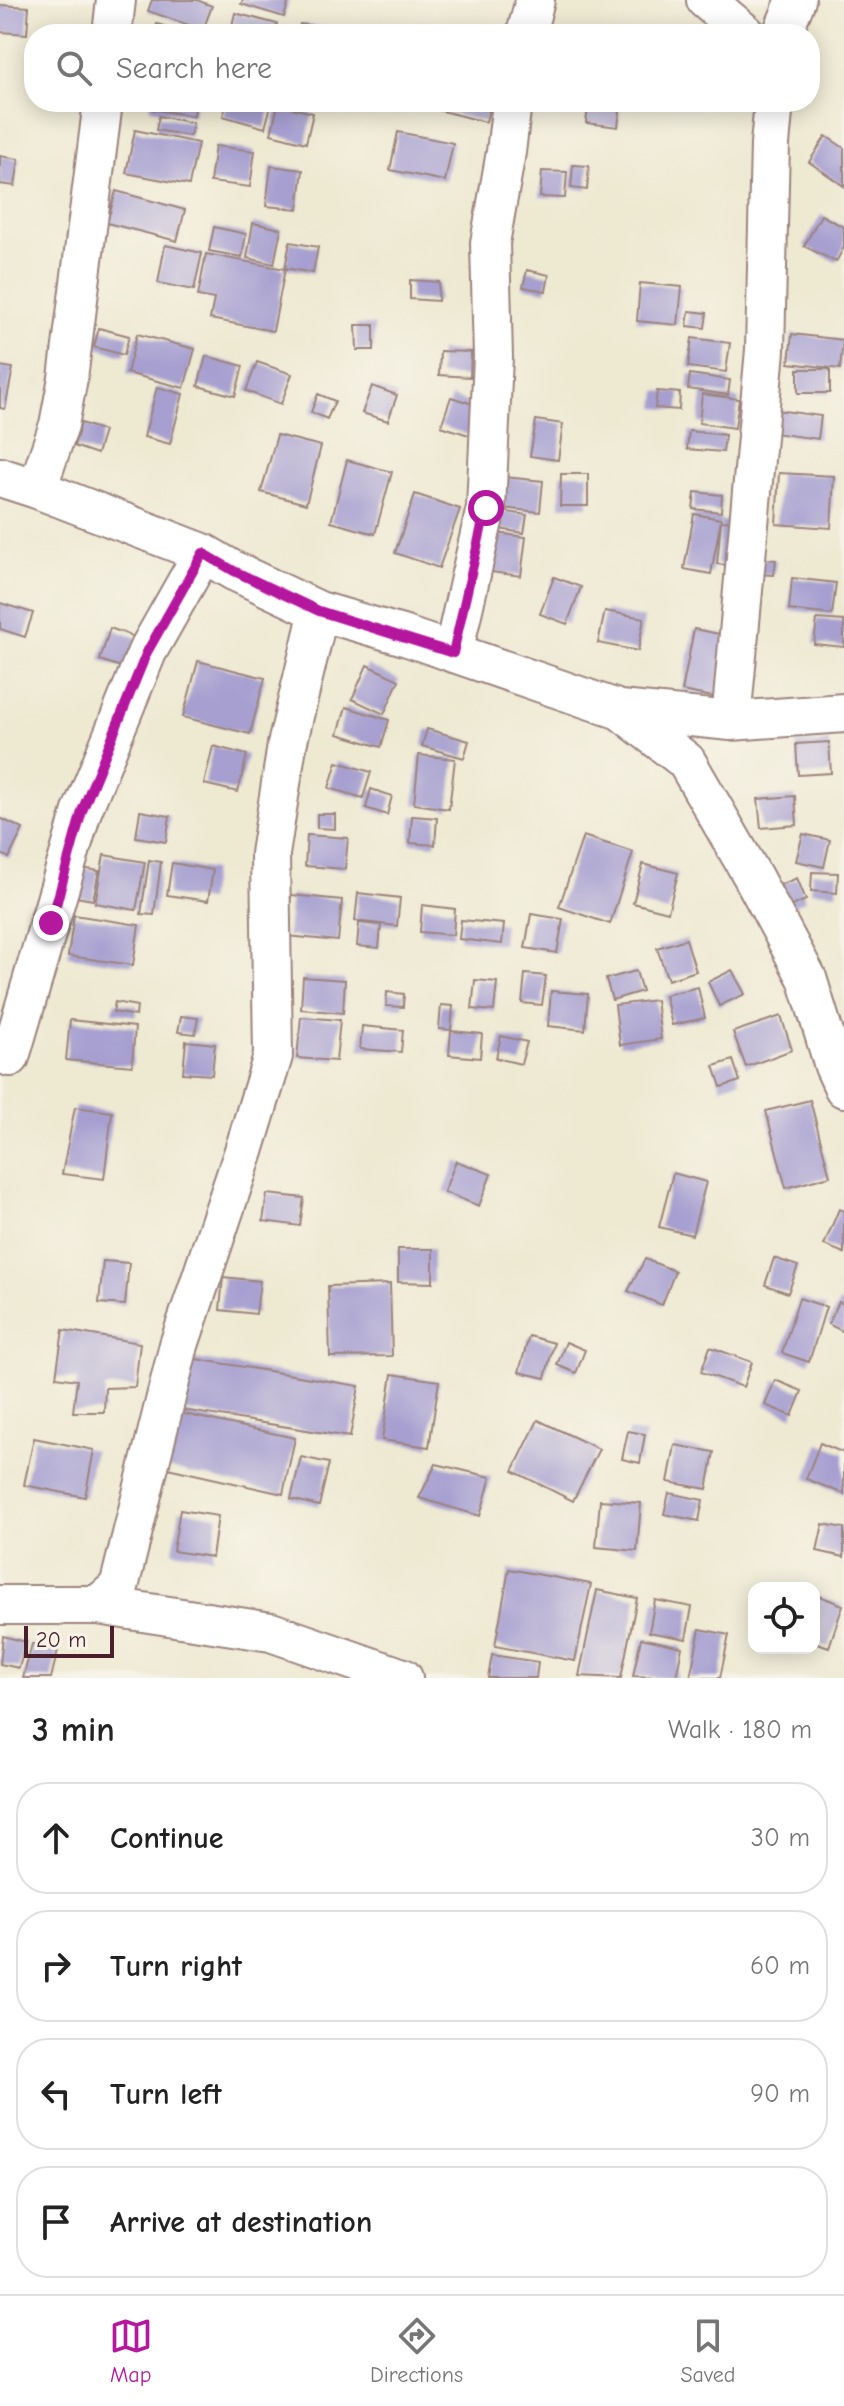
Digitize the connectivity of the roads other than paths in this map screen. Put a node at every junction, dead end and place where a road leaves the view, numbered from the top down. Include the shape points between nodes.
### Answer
1 (116, 0) edge
2 (535, 0) edge
3 (706, 0) edge
4 (796, 0) edge
5 (113, 24) edge
6 (529, 24) edge
7 (734, 24) edge
8 (786, 24) edge
9 (102, 112) edge
10 (511, 112) edge
11 (773, 112) edge
12 (0, 477) edge
13 (37, 489) junction
14 (203, 553) junction
15 (319, 611) junction
16 (453, 653) junction
17 (620, 710) junction
18 (844, 713) edge
19 (731, 721) junction
20 (10, 1057) dead end
21 (844, 1088) edge
22 (0, 1605) edge
23 (98, 1605) junction
24 (403, 1678) edge

1 - 5 street
2 - 6 street
3 - 7 street
4 - 8 street
9 - 13 street via 68,378
10 - 16 street via 490,243 493,357 486,508
11 - 19 street via 765,350
12 - 13 street
13 - 14 street
14 - 15 street
14 - 20 street via 147,652 82,811
15 - 16 street
15 - 23 street via 287,745 270,854 273,1056 179,1345 119,1587
16 - 17 street
17 - 19 street
17 - 21 street via 686,761 807,978
18 - 19 street
22 - 23 street
23 - 24 street via 271,1632

